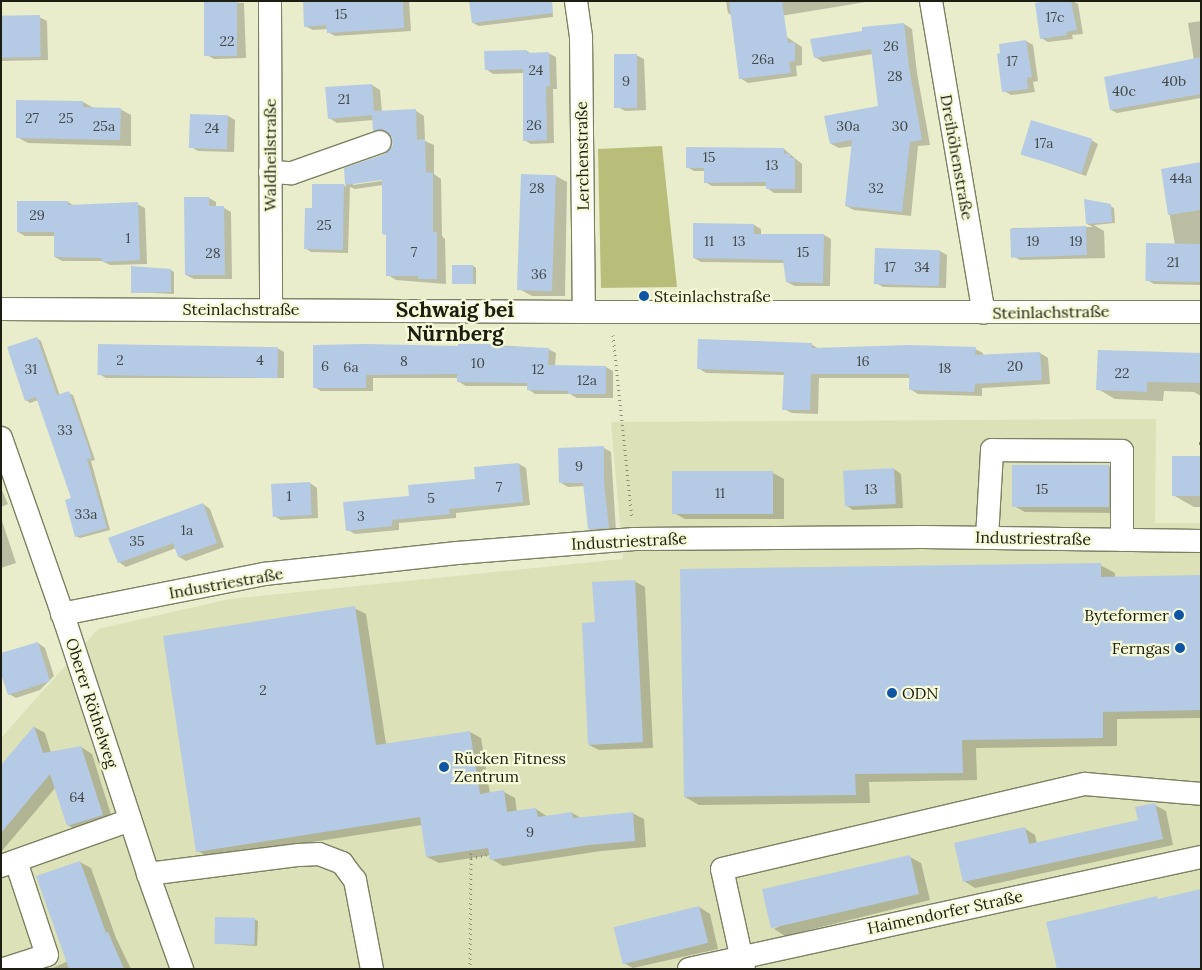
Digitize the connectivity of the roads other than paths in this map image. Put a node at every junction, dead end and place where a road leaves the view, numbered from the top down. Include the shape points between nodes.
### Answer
1 (270, 1) edge
2 (576, 1) edge
3 (930, 1) edge
4 (380, 142) dead end
5 (270, 172) junction
6 (1, 308) edge
7 (272, 309) junction
8 (584, 312) junction
9 (1201, 312) edge
10 (984, 313) junction
11 (1, 438) edge
12 (987, 538) junction
13 (1122, 540) junction
14 (1201, 541) edge
15 (62, 614) junction
16 (1201, 794) edge
17 (130, 820) junction
18 (1201, 857) edge
19 (9, 864) edge
20 (148, 874) junction
21 (742, 963) edge
22 (4, 969) edge
23 (182, 969) edge
24 (372, 969) edge
25 (688, 969) edge

1 - 5 street, Waldheilstraße
2 - 8 street, Lerchenstraße via 581,38
3 - 10 street, Dreihöhenstraße
4 - 5 street via 292,173
5 - 7 street, Waldheilstraße
6 - 7 street, Steinlachstraße
7 - 8 street, Steinlachstraße
8 - 10 street, Steinlachstraße
9 - 10 street, Steinlachstraße
11 - 15 street, Oberer Röthelweg
12 - 13 street, Industriestraße
12 - 13 street via 992,450 1122,451
12 - 15 street, Industriestraße via 634,539 457,553 264,574
13 - 14 street, Industriestraße
15 - 17 street, Oberer Röthelweg
16 - 21 street via 1085,784 722,869
17 - 19 street
17 - 20 street, Oberer Röthelweg
18 - 21 street, Haimendorfer Straße
19 - 22 street via 47,955
20 - 23 street, Oberer Röthelweg
20 - 24 street via 299,855 319,854 342,863 355,880
21 - 25 street, Haimendorfer Straße

